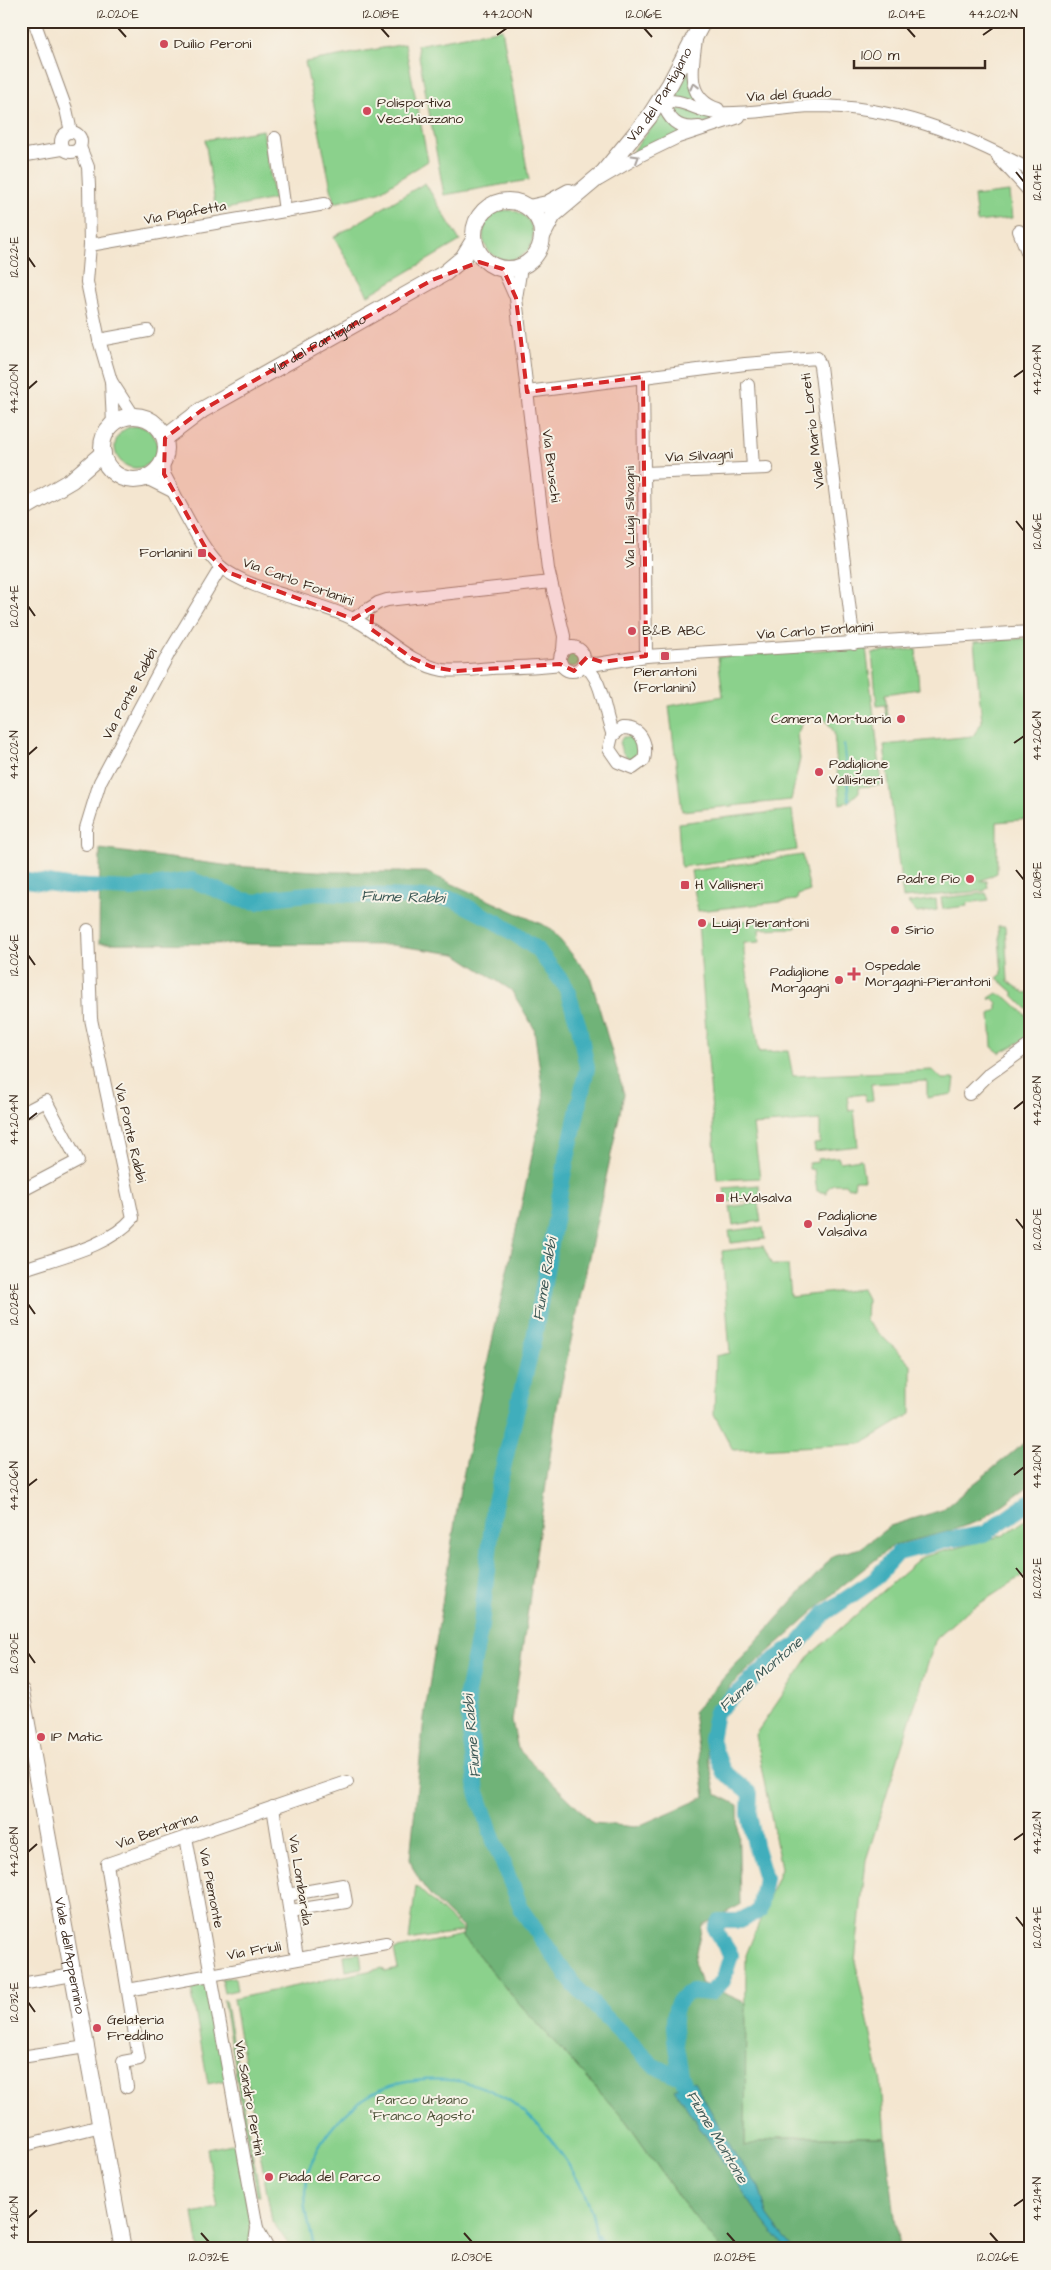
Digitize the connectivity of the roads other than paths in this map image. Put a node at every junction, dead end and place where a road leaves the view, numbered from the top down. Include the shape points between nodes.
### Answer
1 (34, 21) edge
2 (700, 28) edge
3 (661, 100) junction
4 (753, 112) junction
5 (730, 113) junction
6 (709, 126) junction
7 (71, 132) junction
8 (275, 138) dead end
9 (72, 149) junction
10 (992, 151) junction
11 (620, 152) junction
12 (21, 156) edge
13 (1030, 170) edge
14 (594, 182) junction
15 (1030, 192) edge
16 (325, 204) dead end
17 (529, 208) junction
18 (286, 211) junction
19 (1019, 230) dead end
20 (542, 236) junction
21 (474, 240) junction
22 (90, 245) junction
23 (1030, 259) edge
24 (486, 262) junction
25 (521, 267) junction
26 (503, 269) junction
27 (432, 280) junction
28 (516, 298) junction
29 (148, 331) dead end
30 (99, 340) junction
31 (643, 377) junction
32 (111, 381) junction
33 (748, 385) dead end
34 (527, 392) junction
35 (202, 410) junction
36 (133, 415) junction
37 (155, 423) junction
38 (113, 424) junction
39 (165, 438) junction
40 (102, 453) junction
41 (163, 462) junction
42 (753, 468) junction
43 (767, 468) dead end
44 (112, 471) junction
45 (645, 473) junction
46 (146, 478) junction
47 (72, 480) junction
48 (174, 492) junction
49 (21, 510) edge
50 (221, 567) junction
51 (551, 582) junction
52 (373, 607) junction
53 (353, 619) junction
54 (371, 629) junction
55 (1030, 632) edge
56 (854, 644) junction
57 (646, 656) junction
58 (578, 658) junction
59 (561, 664) junction
60 (618, 731) dead end
61 (86, 844) dead end
62 (88, 930) dead end
63 (1030, 1046) edge
64 (969, 1094) dead end
65 (21, 1114) edge
66 (21, 1191) edge
67 (21, 1270) edge
68 (21, 1691) edge
69 (346, 1782) dead end
70 (273, 1807) junction
71 (186, 1837) junction
72 (287, 1895) junction
73 (290, 1911) junction
74 (386, 1943) dead end
75 (297, 1958) junction
76 (211, 1973) junction
77 (73, 1975) junction
78 (21, 1984) edge
79 (128, 1990) junction
80 (86, 2047) junction
81 (21, 2057) edge
82 (127, 2087) dead end
83 (101, 2126) junction
84 (21, 2146) edge
85 (257, 2228) junction
86 (123, 2249) edge
87 (254, 2249) edge
88 (268, 2249) edge

1 - 7 street via 66,109
2 - 3 main road, Via del Partigiano
5 -> 2 street via 704,103 693,87 692,74
3 - 5 street, Via del Guado
3 - 6 street via 666,113 686,129
3 - 11 main road, Via del Partigiano
4 - 5 street, Via del Guado
4 - 6 street
4 - 10 street, Via del Guado via 812,106 880,112 920,121 963,136
14 -> 6 street via 660,145
7 - 9 street via 80,137
7 - 9 street via 61,138
8 - 18 street
9 - 12 street
9 - 22 street via 89,186
10 - 13 street, Via del Guado
10 - 15 street
11 - 14 main road, Via del Partigiano
11 - 17 main road, Via del Partigiano via 559,199
14 - 20 main road, Via del Partigiano via 553,215
16 - 18 street, Via Pigafetta
17 - 20 main road via 537,216
17 - 21 main road via 511,201 491,206 477,220
18 - 22 street, Via Pigafetta
19 - 23 street
20 - 25 main road via 536,254
21 - 24 main road
21 - 27 main road, Via del Partigiano via 463,258
22 - 30 street via 87,282
24 - 26 main road
24 - 27 main road, Via del Partigiano via 472,264
25 - 26 main road
25 - 28 street, Via Bruschi
26 - 28 street, Via Bruschi
27 - 35 main road, Via del Partigiano
28 - 34 street, Via Bruschi
29 - 30 street
30 - 32 street
31 - 34 street, Viale Mario Loreti
31 - 45 street, Via Luigi Silvagni
31 - 56 street, Viale Mario Loreti via 813,356 819,359
32 - 36 street
32 - 38 street
33 - 42 street, Via Silvagni
34 - 51 street, Via Bruschi
35 - 37 main road, Via del Partigiano
35 - 39 main road, Via del Partigiano
36 - 37 main road
36 - 38 main road
37 - 39 main road
38 - 40 main road via 104,437
39 - 41 main road via 167,446
40 - 44 main road
40 - 47 main road
41 - 46 main road
41 - 48 street, Via Carlo Forlanini via 164,474
42 - 43 street, Via Silvagni
42 - 45 street, Via Silvagni
44 - 46 main road via 128,479
44 - 47 main road
45 - 57 street, Via Luigi Silvagni
46 - 48 street
47 - 49 main road
48 - 50 street, Via Carlo Forlanini via 209,554
50 - 53 street, Via Carlo Forlanini via 249,582
50 - 61 street, Via Ponte Rabbi via 169,652 100,782 86,828
51 - 52 street via 387,600
51 - 58 street, Via Bruschi via 564,636
52 - 53 street
52 - 54 street
53 - 54 street, Via Carlo Forlanini
54 - 59 street, Via Carlo Forlanini via 418,661 443,670
55 - 56 street, Via Carlo Forlanini
56 - 57 street, Via Carlo Forlanini
57 - 58 street, Via Carlo Forlanini via 602,662
58 - 59 street via 560,657
58 - 59 street via 568,671
58 - 60 street via 597,683 605,709
62 - 67 street, Via Ponte Rabbi via 91,1019 133,1218 122,1231 102,1242
63 - 64 street via 988,1075
65 - 66 street via 46,1101 78,1161
68 - 77 main road, Viale dell'Appennino
69 - 70 street, Via Bertarina
70 - 71 street, Via Bertarina
70 - 72 street, Via Lombardia
71 - 76 street, Via Piemonte
71 - 79 street, Via Bertarina via 107,1864
72 - 73 street, Via Lombardia
72 - 73 street via 343,1885 346,1902
73 - 75 street, Via Lombardia
74 - 75 street, Via Friuli
75 - 76 street, Via Friuli
76 - 79 street, Via Friuli
76 - 85 street, Via Sandro Pertini
77 - 78 street
77 - 80 main road, Viale dell'Appennino
79 - 82 street, Via Bertarina via 139,2059 123,2062
80 - 81 street
80 - 83 main road, Viale dell'Appennino
83 - 84 street
83 - 86 main road, Viale dell'Appennino
85 - 87 street, Via Sandro Pertini
85 - 88 street, Via Sandro Pertini

